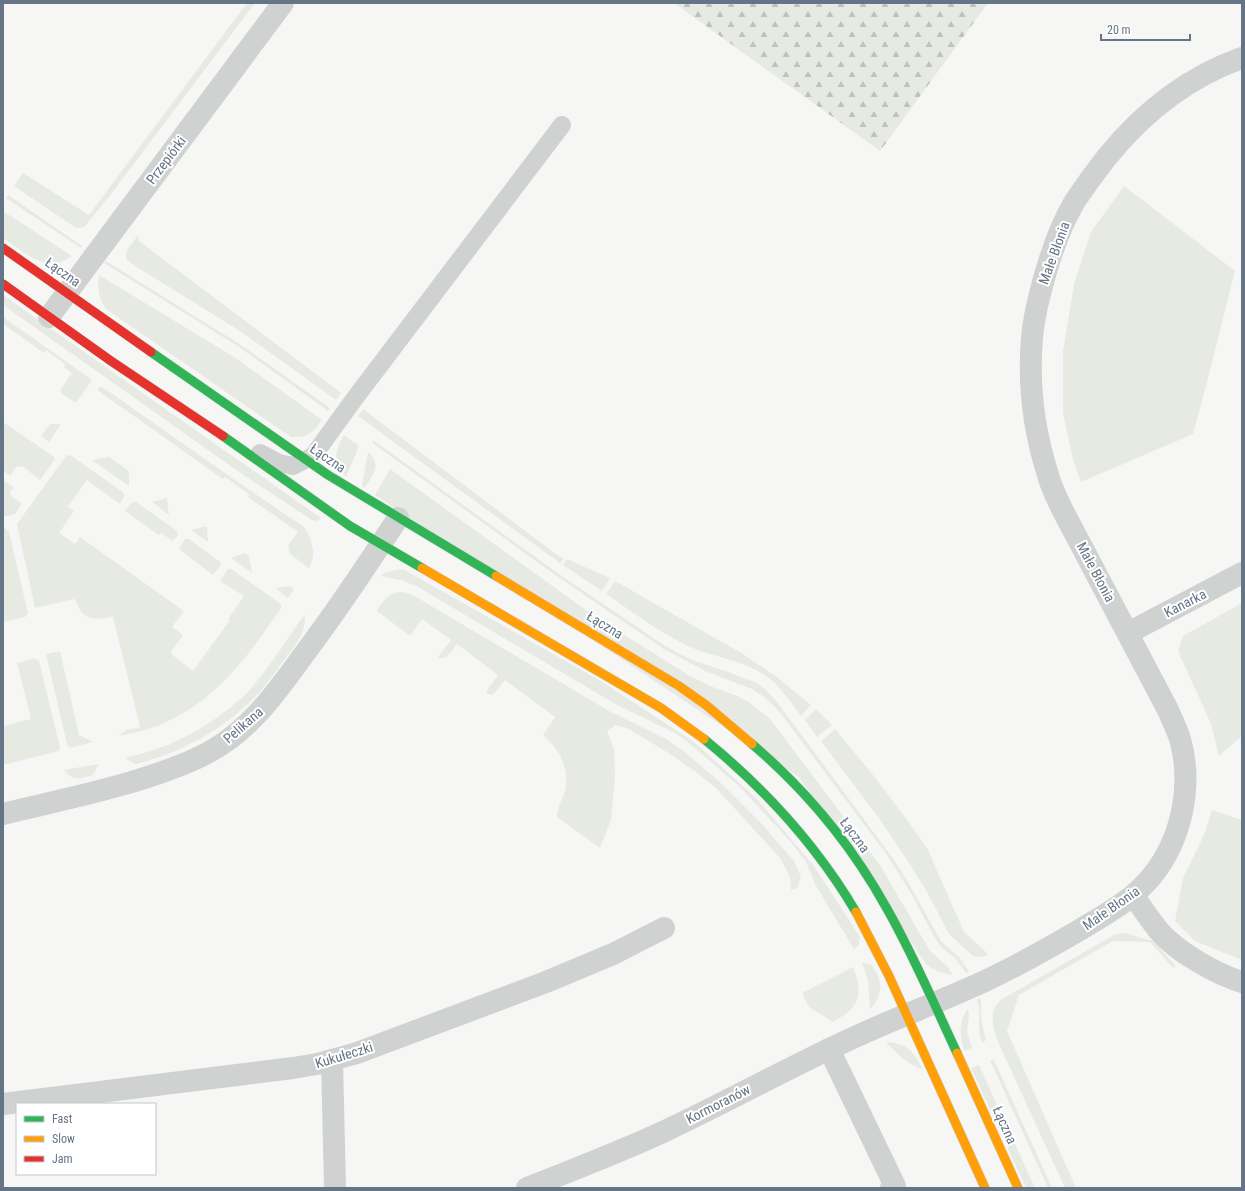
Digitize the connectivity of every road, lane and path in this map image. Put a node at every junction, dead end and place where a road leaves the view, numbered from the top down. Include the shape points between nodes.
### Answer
1 (283, 3) edge
2 (1242, 58) edge
3 (562, 125) dead end
4 (3, 248) edge
5 (3, 284) edge
6 (67, 292) junction
7 (49, 317) junction
8 (214, 430) junction
9 (306, 460) junction
10 (398, 518) junction
11 (381, 544) junction
12 (1242, 573) edge
13 (1128, 633) junction
14 (3, 814) edge
15 (1133, 896) junction
16 (664, 928) dead end
17 (1242, 982) edge
18 (934, 1003) junction
19 (907, 1014) junction
20 (829, 1049) junction
21 (332, 1060) junction
22 (3, 1104) edge
23 (894, 1187) edge
24 (335, 1188) edge
25 (527, 1188) edge
26 (985, 1188) edge
27 (1018, 1188) edge

1 - 6 street, Przepiórki
2 - 13 street, Małe Błonia via 1200,76 1163,101 1118,144 1075,201 1057,236 1036,311 1032,338 1031,386 1037,433 1048,476 1062,509
3 - 9 lane via 313,456
4 - 6 street, Łączna
5 - 7 street
6 - 7 street, Przepiórki
6 - 9 street, Łączna
7 - 8 street
8 - 9 lane via 279,463 293,466
8 - 11 street
9 - 10 street, Łączna
10 - 11 street, Pelikana
10 - 18 street, Łączna via 679,686 755,746 818,810 864,870 894,921
11 - 14 street, Pelikana via 340,607 262,711 231,738 190,762 159,774
11 - 19 street via 661,708 719,751 775,804 816,854 855,910
12 - 13 street, Kanarka
13 - 15 street, Małe Błonia via 1180,739 1186,786 1174,838 1151,878
15 - 17 street via 1160,931 1185,953 1209,968
15 - 18 street, Małe Błonia via 1102,918 1006,971
16 - 21 street, Kukułeczki via 613,954 546,982
18 - 19 street, Małe Błonia
18 - 27 street, Łączna
19 - 20 street, Kormoranów
19 - 26 street
20 - 23 street
20 - 25 street, Kormoranów via 619,1152
21 - 22 street, Kukułeczki via 293,1068
21 - 24 street

